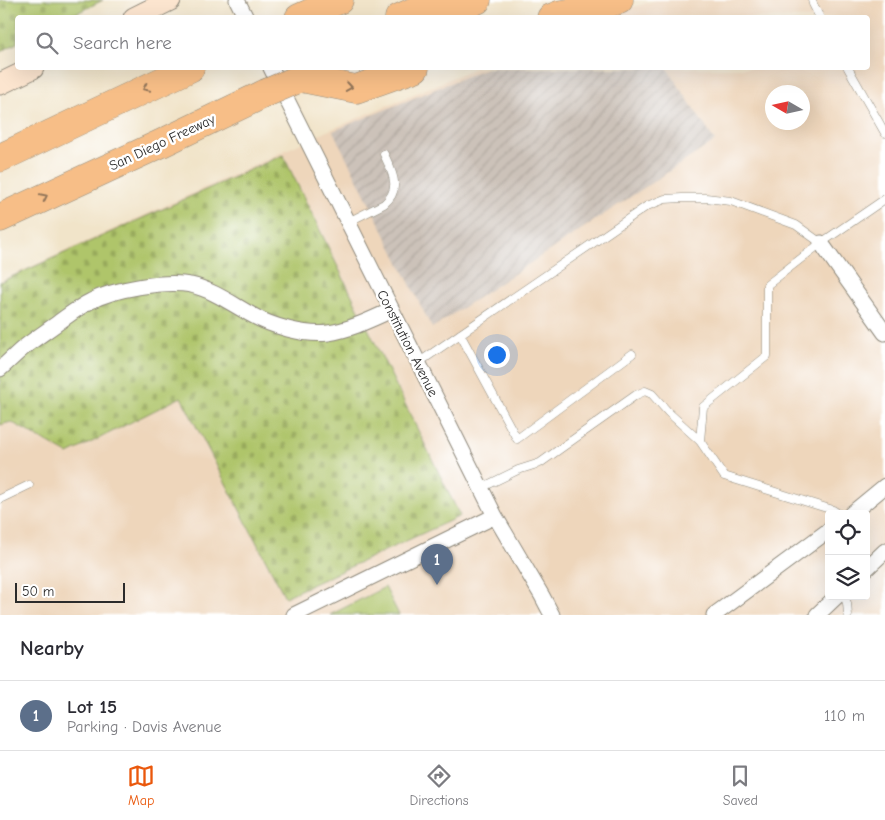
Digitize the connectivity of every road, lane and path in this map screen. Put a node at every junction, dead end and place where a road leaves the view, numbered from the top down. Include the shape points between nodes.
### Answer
1 (170, 0) edge
2 (237, 0) edge
3 (339, 0) edge
4 (439, 0) edge
5 (477, 0) edge
6 (584, 0) edge
7 (619, 0) edge
8 (812, 0) edge
9 (140, 15) edge
10 (244, 15) edge
11 (306, 15) edge
12 (406, 15) edge
13 (444, 15) edge
14 (558, 15) edge
15 (560, 15) edge
16 (818, 15) edge
17 (29, 70) edge
18 (186, 70) edge
19 (408, 70) edge
20 (849, 70) edge
21 (301, 74) edge
22 (266, 80) edge
23 (0, 84) edge
24 (885, 133) edge
25 (384, 154) dead end
26 (0, 158) edge
27 (0, 199) edge
28 (885, 199) edge
29 (0, 218) edge
30 (348, 222) junction
31 (821, 243) junction
32 (392, 310) junction
33 (885, 333) edge
34 (460, 334) junction
35 (632, 354) dead end
36 (418, 363) junction
37 (0, 369) edge
38 (700, 441) junction
39 (29, 485) dead end
40 (885, 486) edge
41 (481, 488) junction
42 (0, 499) edge
43 (833, 510) edge
44 (856, 510) edge
45 (495, 516) junction
46 (825, 533) edge
47 (885, 551) edge
48 (870, 565) edge
49 (833, 600) edge
50 (846, 600) edge
51 (294, 615) edge
52 (552, 615) edge
53 (714, 615) edge
54 (817, 615) edge
55 (848, 615) edge

1 - 9 main road
2 - 10 street
3 - 11 highway
4 - 12 highway
5 - 13 highway
6 - 14 highway
7 - 15 highway
8 - 16 lane
17 - 23 main road
18 -> 26 highway
21 -> 19 highway via 356,89
20 - 24 lane
21 - 22 highway, San Diego Freeway, bridge
22 - 27 highway via 197,106
29 -> 22 highway, San Diego Freeway
22 - 30 street, Constitution Avenue
25 - 30 lane via 395,181 393,193 384,204
28 - 31 lane
30 - 32 street, Constitution Avenue
31 - 33 street
31 - 34 lane via 796,225 731,201 665,199 647,206
31 - 38 lane via 767,285 766,356 703,407
32 - 36 street, Constitution Avenue
32 - 37 street via 361,324 318,334 254,317 215,294 190,285 148,286 91,301 23,348
34 - 35 lane via 517,439
34 - 36 lane
36 - 41 street, Constitution Avenue
38 - 41 lane via 645,391 636,394 540,463
38 - 43 lane via 724,476
39 - 42 lane
40 - 44 street
41 - 45 street, Constitution Avenue
45 - 51 street
45 - 52 street, Constitution Avenue
46 - 53 street
47 - 48 street
49 - 54 street
50 - 55 lane

